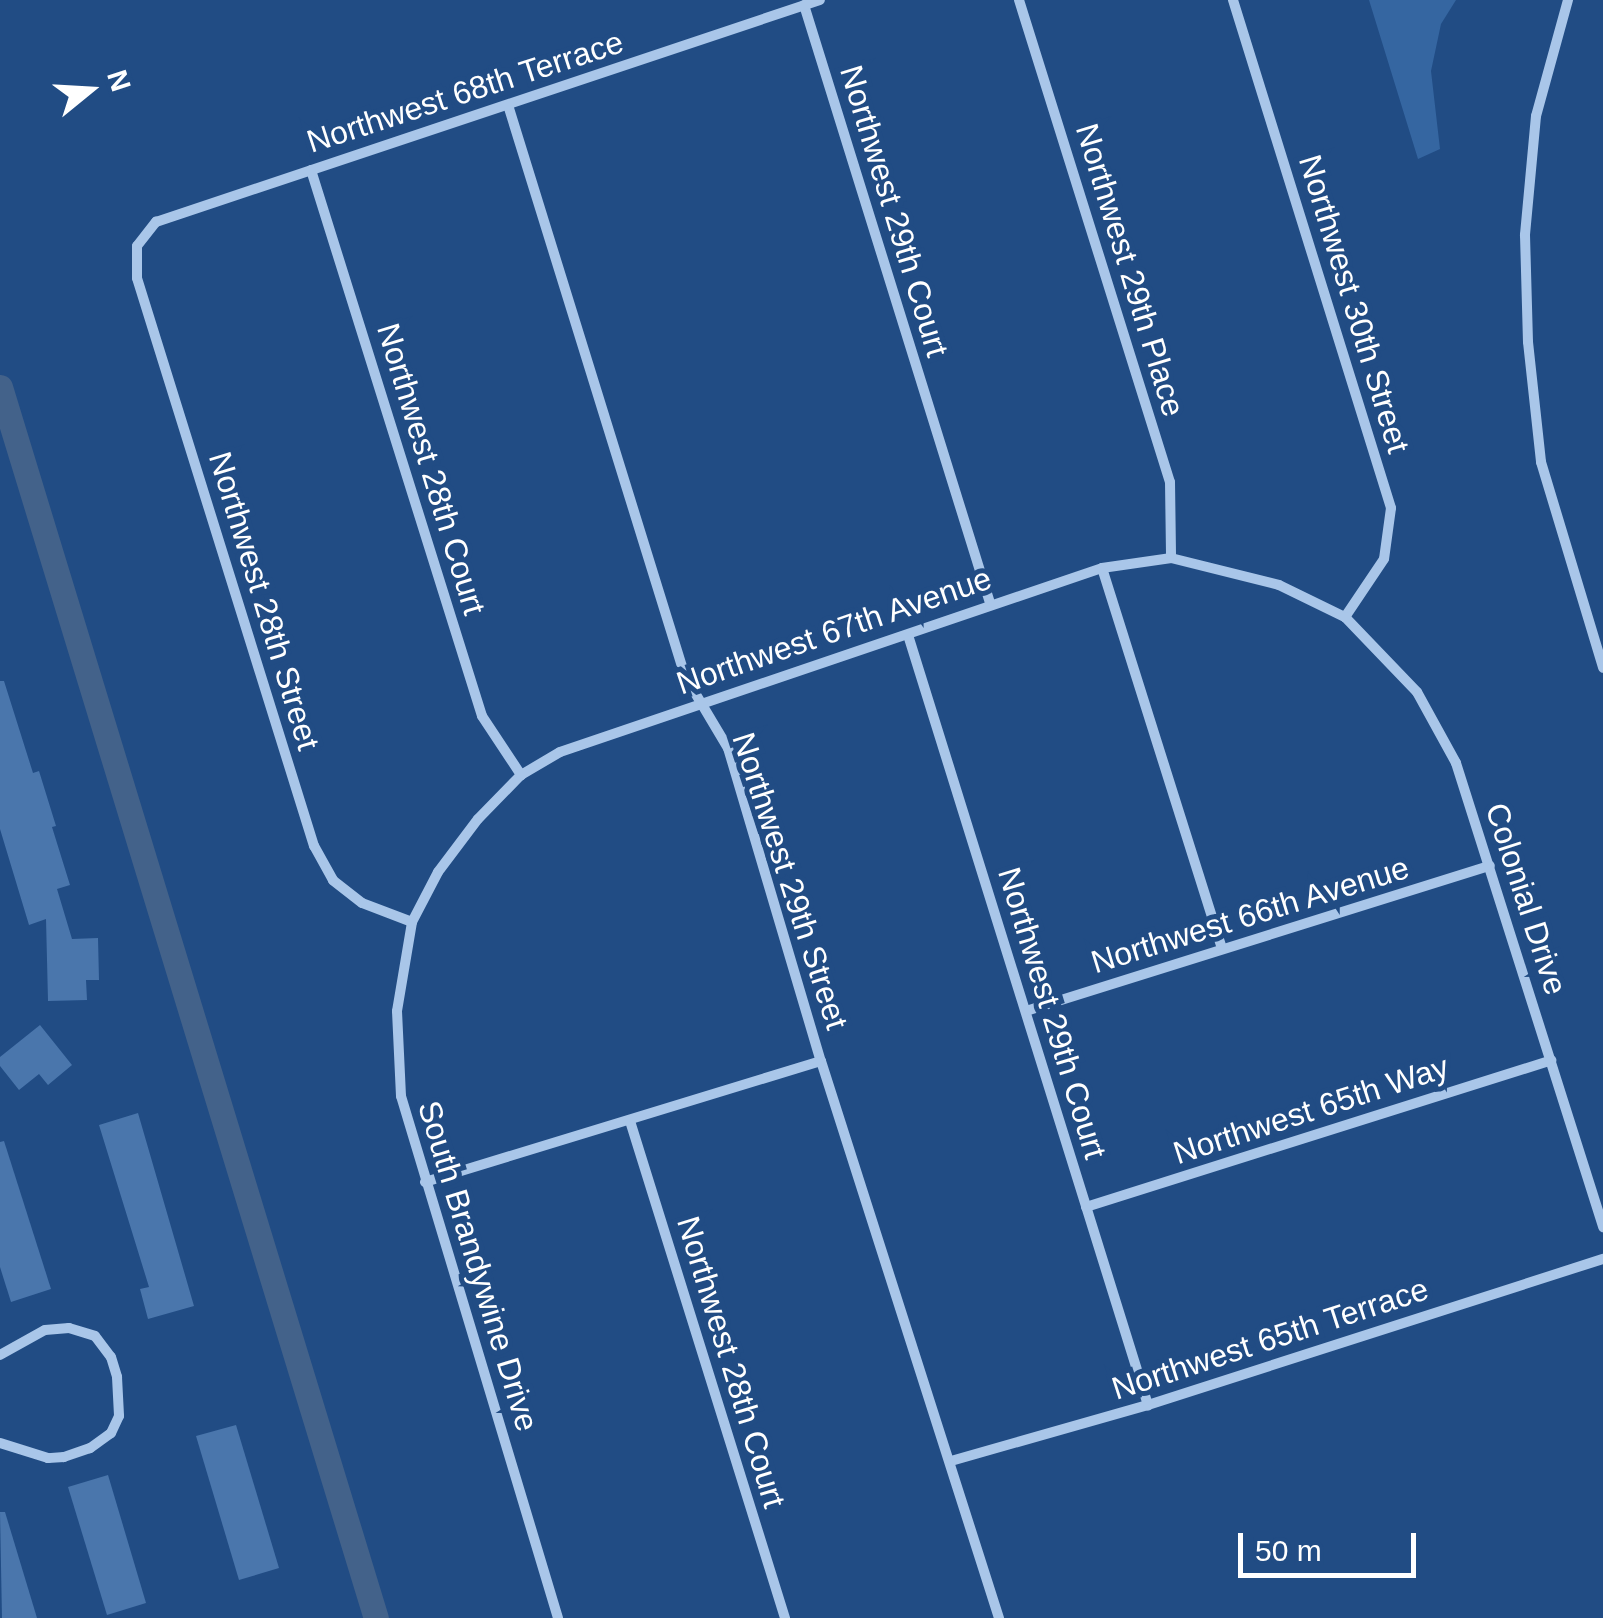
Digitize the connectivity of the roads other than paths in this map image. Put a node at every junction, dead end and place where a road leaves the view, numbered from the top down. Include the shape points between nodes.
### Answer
1 (820, 0) edge
2 (1019, 0) edge
3 (1233, 0) edge
4 (1569, 0) edge
5 (804, 5) junction
6 (508, 106) junction
7 (311, 170) junction
8 (137, 246) joint
9 (1170, 558) junction
10 (1102, 568) junction
11 (990, 602) junction
12 (1345, 617) junction
13 (908, 636) junction
14 (1603, 668) edge
15 (701, 702) junction
16 (522, 775) junction
17 (1490, 866) junction
18 (412, 922) junction
19 (1222, 949) junction
20 (1026, 1011) junction
21 (1551, 1060) junction
22 (821, 1062) junction
23 (630, 1122) junction
24 (425, 1182) junction
25 (1086, 1208) junction
26 (1603, 1226) edge
27 (1603, 1259) edge
28 (0, 1355) edge
29 (1148, 1405) junction
30 (0, 1443) edge
31 (951, 1461) junction
32 (558, 1618) edge
33 (785, 1618) edge
34 (999, 1618) edge

1 - 5 street, Northwest 68th Terrace
2 - 9 street, Northwest 29th Place via 1170,482
3 - 12 street, Northwest 30th Street via 1391,508 1384,558
4 - 14 street via 1536,116 1525,235 1528,342 1541,462
5 - 6 street, Northwest 68th Terrace
5 - 11 street, Northwest 29th Court
6 - 7 street, Northwest 68th Terrace
6 - 15 street, Northwest 29th Street via 685,676
7 - 8 street, Northwest 68th Terrace via 156,222
7 - 16 street, Northwest 28th Court via 482,716
8 - 18 street, Northwest 28th Street via 137,278 314,846 333,880 362,903
9 - 10 street, Northwest 67th Avenue
9 - 12 street, Northwest 67th Avenue via 1279,585
10 - 11 street, Northwest 67th Avenue
10 - 19 street
11 - 13 street, Northwest 67th Avenue
12 - 17 street, Colonial Drive via 1417,692 1456,763
13 - 15 street, Northwest 67th Avenue
13 - 20 street, Northwest 29th Court
15 - 16 street, Northwest 67th Avenue via 560,752
15 - 22 street, Northwest 29th Street via 728,748
16 - 18 street, Northwest 67th Avenue via 438,872
17 - 19 street, Northwest 66th Avenue
17 - 21 street, Colonial Drive
18 - 24 street, South Brandywine Drive via 397,1011 401,1096
19 - 20 street, Northwest 66th Avenue
20 - 25 street, Northwest 29th Court
21 - 25 street, Northwest 65th Way
21 - 26 street, Colonial Drive
22 - 23 street
22 - 31 street, Northwest 29th Street
23 - 24 street
23 - 33 street, Northwest 28th Court
24 - 32 street, South Brandywine Drive
25 - 29 street, Northwest 29th Court
27 - 29 street, Northwest 65th Terrace
28 - 30 street via 44,1330 70,1328 95,1336 111,1357 120,1416 100,1440 64,1457
29 - 31 street, Northwest 65th Terrace
31 - 34 street, Northwest 29th Street

